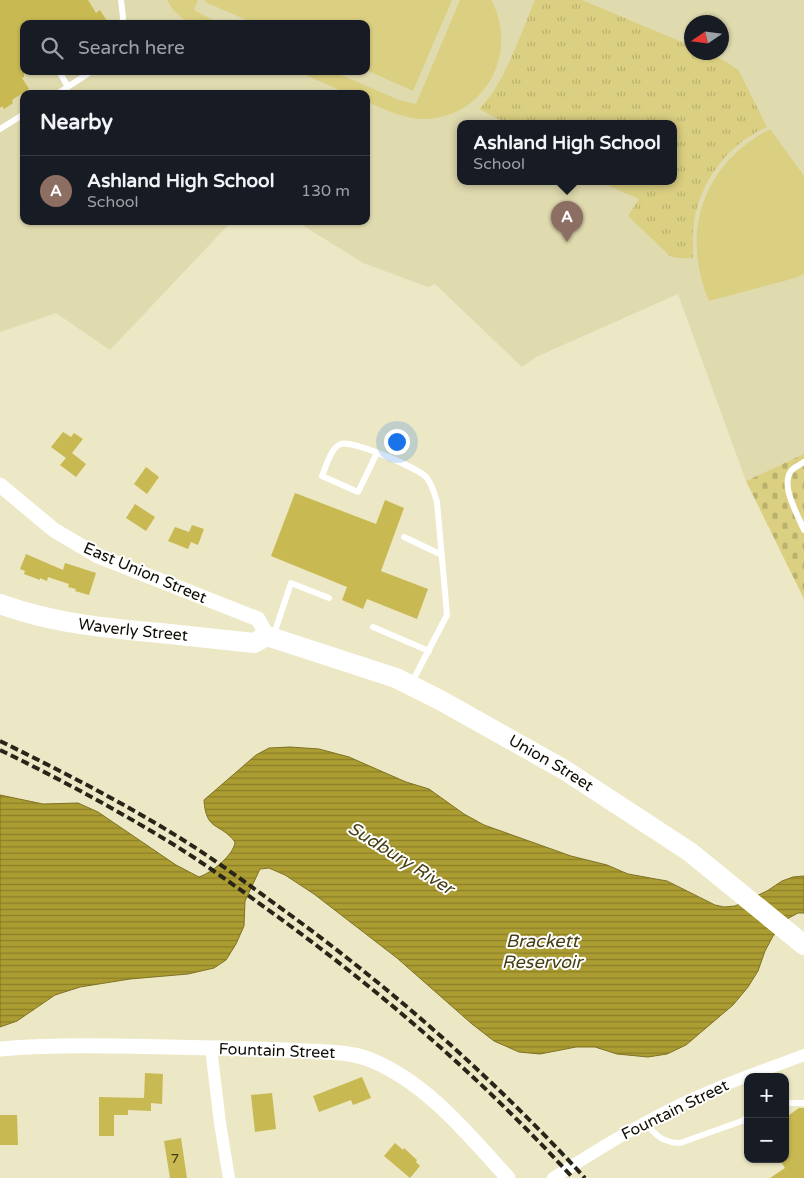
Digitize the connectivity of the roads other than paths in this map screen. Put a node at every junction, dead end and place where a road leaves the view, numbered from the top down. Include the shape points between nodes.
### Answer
1 (121, 0) edge
2 (123, 20) edge
3 (61, 75) edge
4 (86, 75) edge
5 (68, 87) junction
6 (63, 90) edge
7 (20, 116) edge
8 (0, 129) edge
9 (378, 454) junction
10 (804, 462) edge
11 (0, 485) edge
12 (804, 530) edge
13 (404, 538) dead end
14 (442, 555) junction
15 (329, 598) dead end
16 (0, 604) edge
17 (373, 627) dead end
18 (270, 637) junction
19 (429, 651) junction
20 (411, 685) junction
21 (797, 938) edge
22 (0, 1048) edge
23 (211, 1048) junction
24 (804, 1055) edge
25 (789, 1103) edge
26 (804, 1104) edge
27 (746, 1118) edge
28 (645, 1122) junction
29 (229, 1178) edge
30 (508, 1178) edge
31 (553, 1178) edge

1 - 2 lane
3 - 5 lane
4 - 5 lane
5 - 6 lane
7 - 8 lane
9 - 9 lane via 352,443 343,443 336,446 322,476 358,492
9 - 14 lane via 418,470 433,487
10 - 12 lane via 792,469 787,484
11 - 18 street, East Union Street via 54,530 98,556 258,619
13 - 14 lane
14 - 19 lane via 447,615
15 - 18 lane via 291,583
16 - 18 main road, Waverly Street via 65,621 127,630 254,643
17 - 19 lane
18 - 20 main road, Union Street
19 - 20 lane
20 - 21 main road, Union Street via 563,769 690,852
22 - 23 street, Fountain Street
23 - 29 street
23 - 30 street, Fountain Street via 323,1052 371,1060 406,1079 438,1105
24 - 28 street, Fountain Street via 703,1094
25 - 26 lane
27 - 28 lane via 680,1143 670,1143 656,1136
28 - 31 street, Fountain Street

